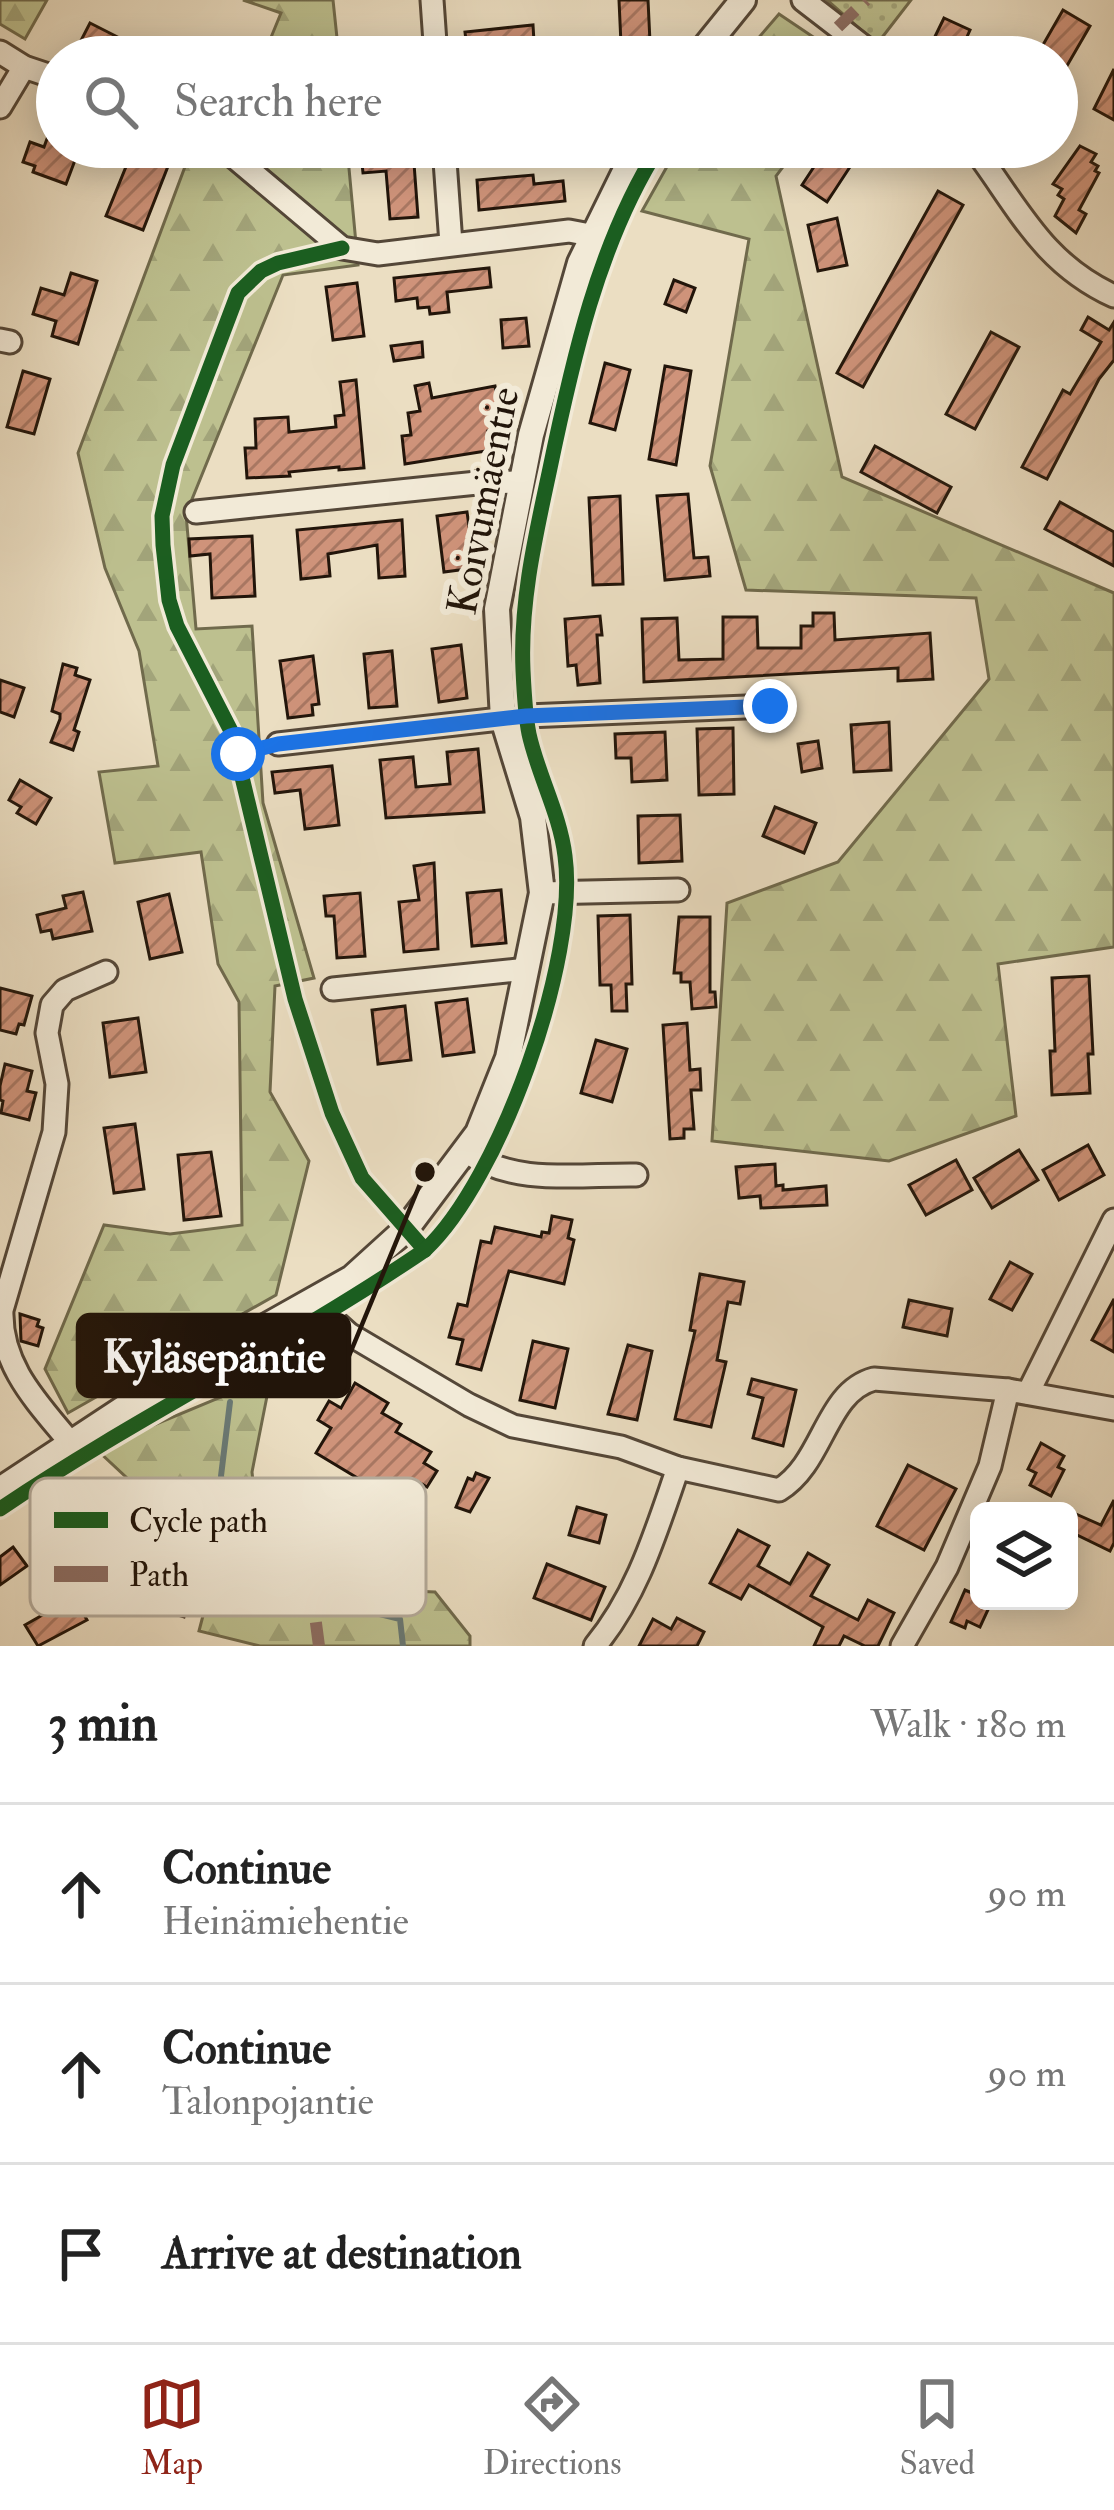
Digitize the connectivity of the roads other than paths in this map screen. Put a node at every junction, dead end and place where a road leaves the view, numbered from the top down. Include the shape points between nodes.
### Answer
1 (432, 0) edge
2 (743, 0) edge
3 (803, 0) edge
4 (435, 36) edge
5 (714, 36) edge
6 (850, 36) edge
7 (0, 52) edge
8 (24, 67) junction
9 (36, 71) edge
10 (0, 106) edge
11 (247, 168) edge
12 (445, 168) edge
13 (626, 168) edge
14 (988, 168) edge
15 (590, 236) junction
16 (452, 244) junction
17 (1114, 296) edge
18 (520, 482) junction
19 (196, 512) dead end
20 (770, 706) dead end
21 (503, 718) junction
22 (278, 744) dead end
23 (678, 890) dead end
24 (542, 893) junction
25 (527, 969) junction
26 (106, 972) dead end
27 (333, 989) dead end
28 (467, 1152) junction
29 (636, 1175) dead end
30 (1114, 1220) edge
31 (312, 1300) junction
32 (1018, 1392) junction
33 (1114, 1409) edge
34 (69, 1441) junction
35 (678, 1468) junction
36 (0, 1490) edge
37 (595, 1646) edge
38 (902, 1646) edge

1 - 4 street
2 - 5 street
3 - 6 street
7 - 8 street
8 - 9 street
8 - 10 street
11 - 16 street via 342,248 378,254
12 - 16 street
13 - 15 street, Koivumäentie
14 - 17 street via 1046,250
15 - 16 street via 568,231
15 - 18 street, Koivumäentie
18 - 19 street
18 - 21 street, Koivumäentie via 497,609
20 - 21 street
21 - 22 street
21 - 24 street, Koivumäentie via 533,817
23 - 24 street
24 - 25 street, Koivumäentie
25 - 27 street
25 - 28 street, Koivumäentie via 508,1058
26 - 34 street via 65,990 52,1005 54,1132 0,1334 22,1382
28 - 29 street via 518,1174
28 - 31 street, Koivumäentie via 393,1244
30 - 32 street
31 - 34 street, Koivumäentie
31 - 35 street via 349,1334 513,1426 621,1447
32 - 33 street
32 - 35 street via 858,1383 802,1474 778,1490
32 - 38 street via 947,1567
34 - 36 street, Koivumäentie
35 - 37 street via 642,1569

